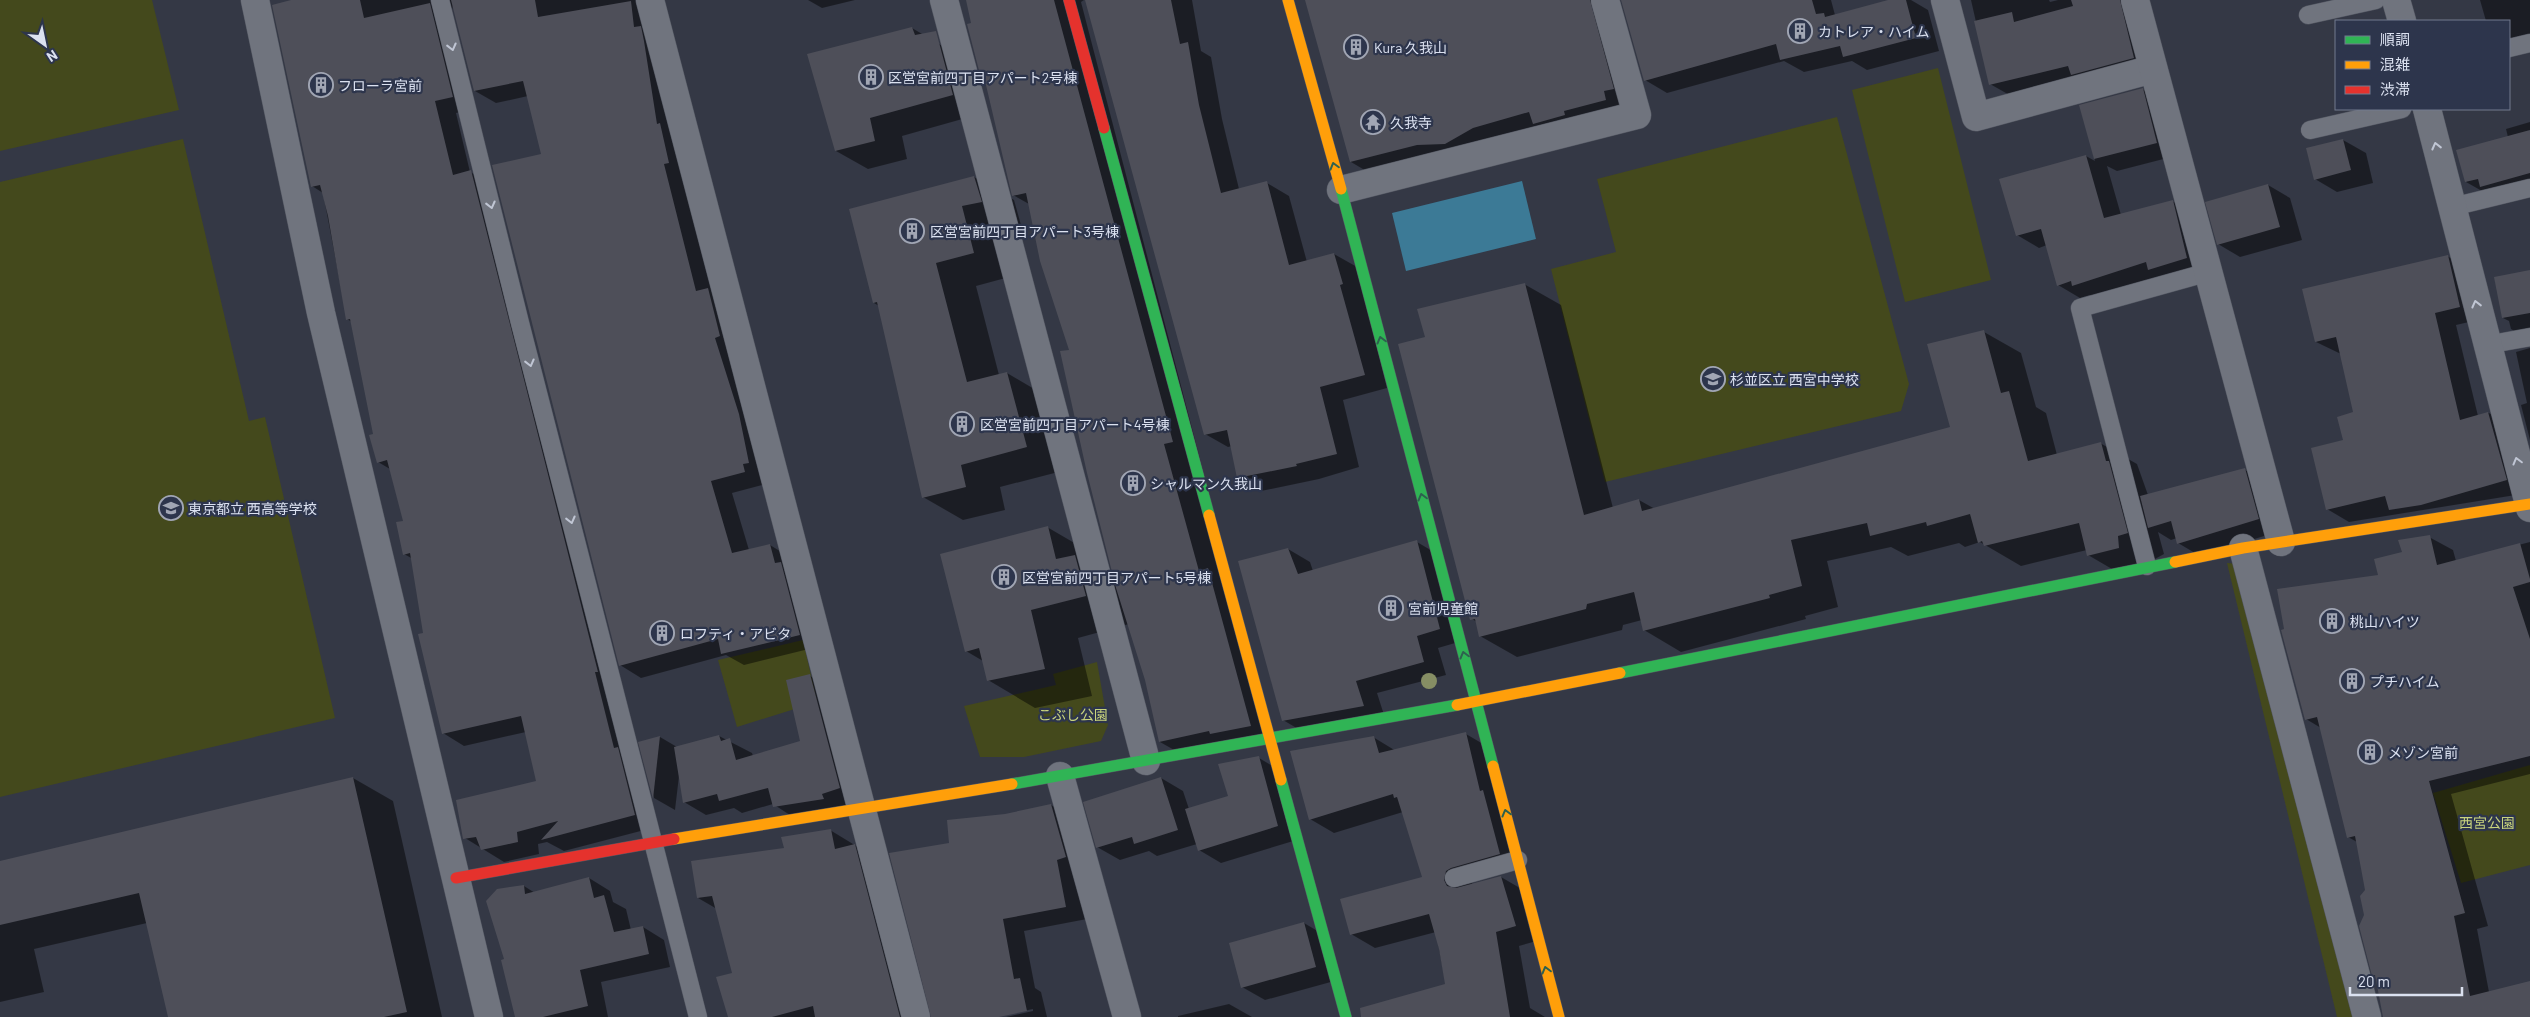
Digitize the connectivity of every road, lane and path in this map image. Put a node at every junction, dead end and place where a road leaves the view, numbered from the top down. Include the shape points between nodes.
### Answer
1 (255, 0) edge
2 (440, 0) edge
3 (650, 0) edge
4 (944, 0) edge
5 (1069, 0) edge
6 (1288, 0) edge
7 (1605, 0) edge
8 (1945, 0) edge
9 (2135, 0) edge
10 (2376, 0) edge
11 (2396, 0) edge
12 (2308, 15) dead end
13 (2402, 20) edge
14 (2530, 43) edge
15 (2510, 48) edge
16 (2153, 69) junction
17 (2398, 110) edge
18 (2427, 110) edge
19 (2310, 130) dead end
20 (2530, 188) edge
21 (1341, 190) junction
22 (2452, 207) junction
23 (2209, 272) junction
24 (2530, 337) edge
25 (2486, 345) junction
26 (2530, 506) edge
27 (2281, 542) junction
28 (2243, 548) junction
29 (2147, 566) junction
30 (1476, 702) junction
31 (1270, 738) junction
32 (1146, 760) junction
33 (1060, 776) junction
34 (861, 809) junction
35 (654, 842) junction
36 (1518, 860) junction
37 (456, 878) junction
38 (1454, 878) dead end
39 (489, 1017) edge
40 (698, 1017) edge
41 (916, 1017) edge
42 (1127, 1017) edge
43 (1346, 1017) edge
44 (1559, 1017) edge
45 (2367, 1017) edge

1 - 37 street via 321,313
2 -> 35 lane
3 - 34 street
4 - 32 street
5 - 31 street
21 -> 6 street
7 - 21 street via 1637,114
8 - 16 street via 1976,117
9 - 16 street
10 - 12 lane
11 - 13 street
14 - 15 lane
16 - 23 street
17 - 19 lane
22 -> 18 street
20 - 22 lane
30 -> 21 street
25 -> 22 street
23 - 27 street
23 - 29 lane via 2080,308
24 - 25 lane
26 -> 25 street
26 - 27 street
27 - 28 street
28 - 29 street
28 - 45 street
29 - 30 street
30 - 31 street
36 -> 30 street
31 - 32 street
31 - 43 street
32 - 33 street
33 - 34 street
33 - 42 street
34 - 35 street
34 - 41 street
35 - 37 street
35 - 40 lane
36 - 38 lane
44 -> 36 street
37 - 39 street

